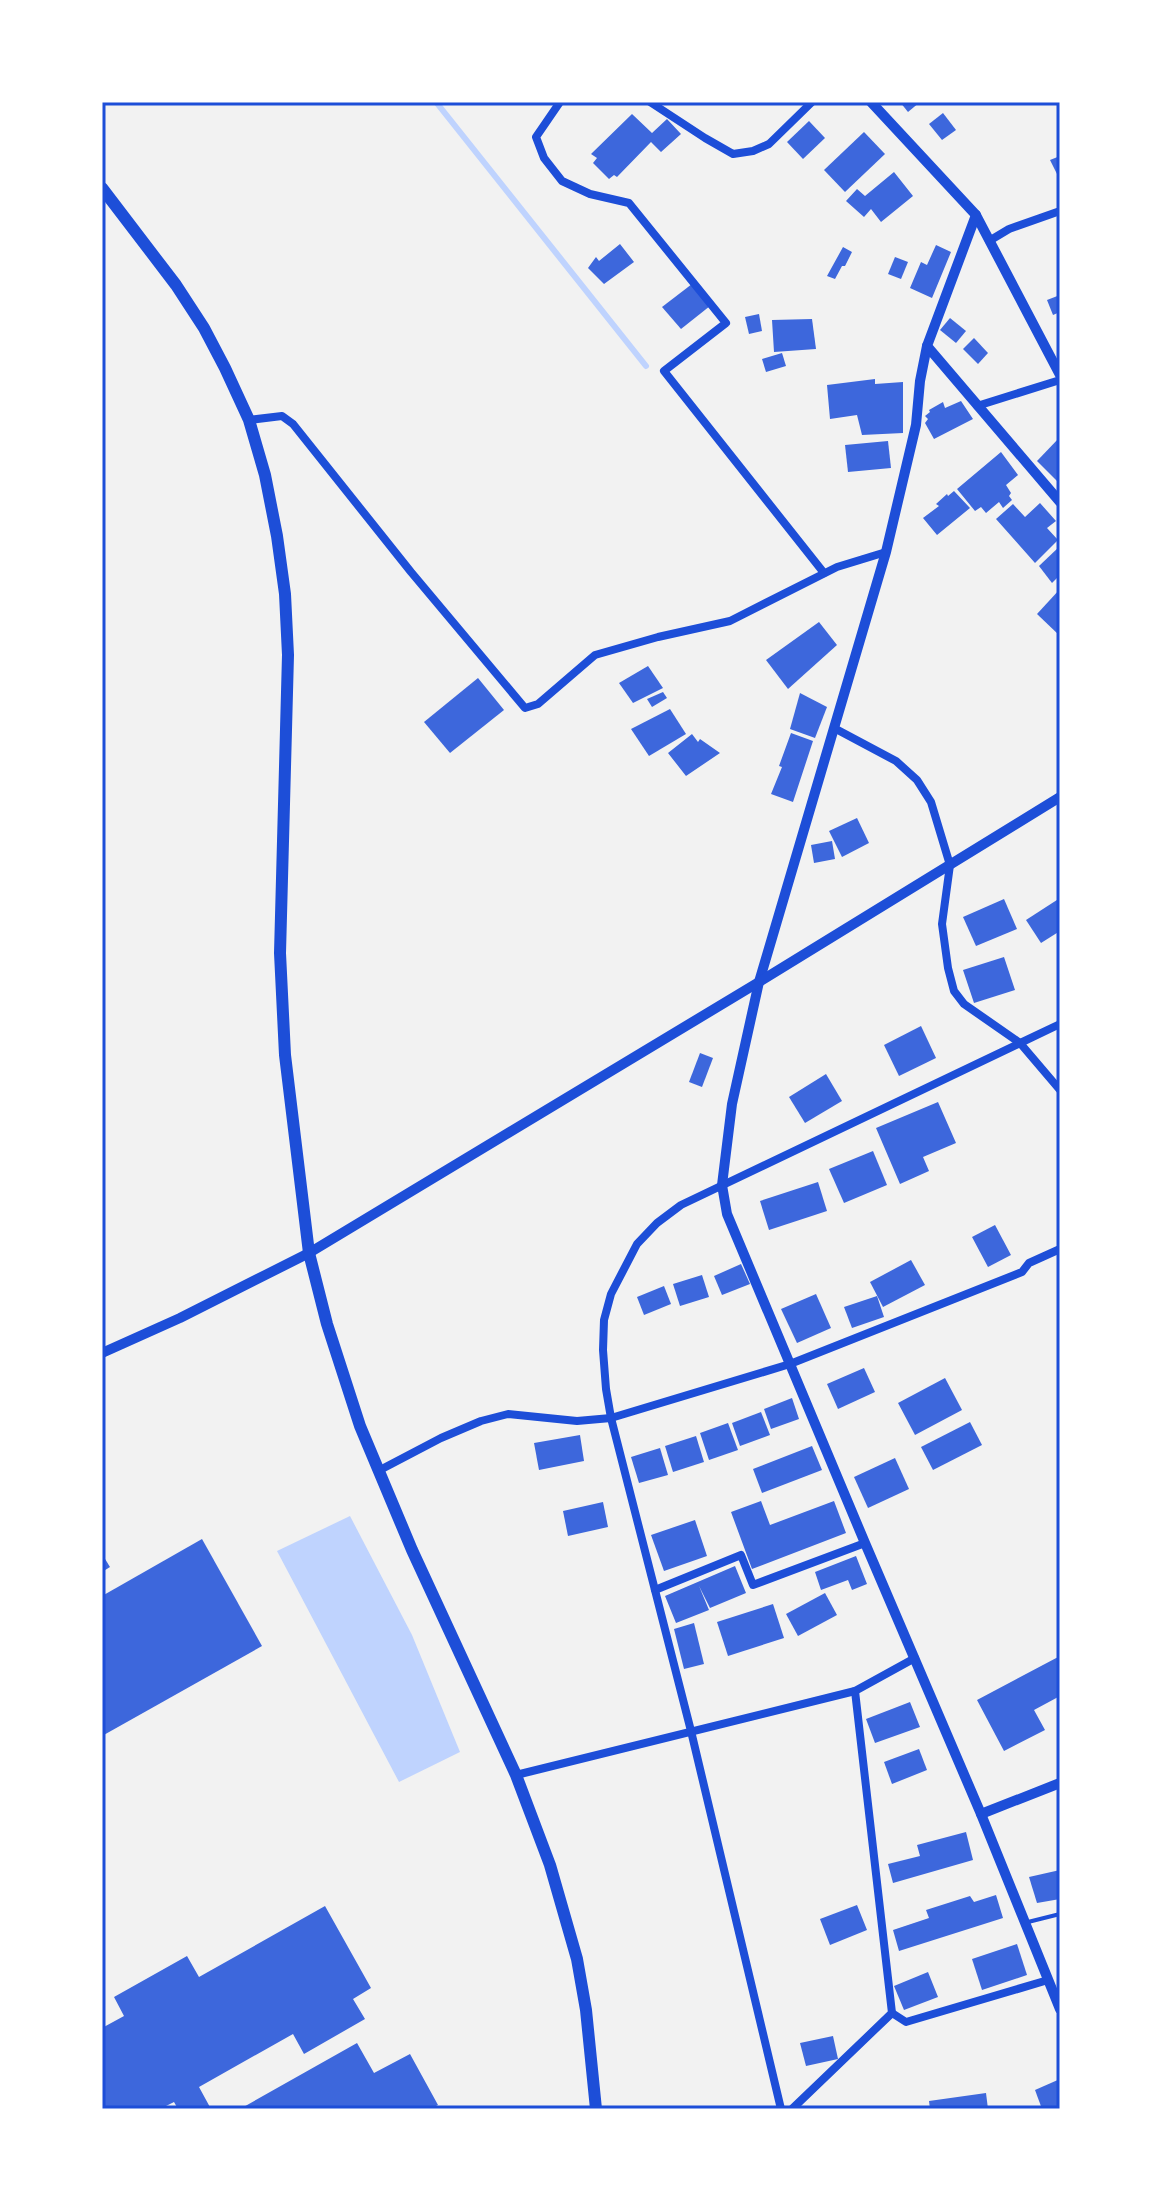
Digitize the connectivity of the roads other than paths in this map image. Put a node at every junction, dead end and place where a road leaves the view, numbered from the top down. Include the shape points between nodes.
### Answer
1 (560, 102) edge
2 (650, 102) edge
3 (812, 102) edge
4 (871, 102) edge
5 (102, 188) edge
6 (1060, 211) edge
7 (976, 215) junction
8 (989, 241) junction
9 (927, 346) junction
10 (1060, 377) edge
11 (977, 406) junction
12 (249, 420) junction
13 (1060, 502) edge
14 (886, 552) junction
15 (824, 573) junction
16 (834, 728) junction
17 (1060, 797) edge
18 (950, 865) junction
19 (759, 982) junction
20 (1060, 1024) edge
21 (1020, 1043) junction
22 (1060, 1090) edge
23 (722, 1185) junction
24 (1060, 1249) edge
25 (309, 1253) junction
26 (102, 1353) edge
27 (790, 1364) junction
28 (611, 1418) junction
29 (378, 1471) junction
30 (865, 1543) junction
31 (655, 1590) junction
32 (915, 1658) junction
33 (855, 1691) junction
34 (691, 1731) junction
35 (516, 1775) junction
36 (1060, 1783) edge
37 (981, 1814) junction
38 (1060, 1914) edge
39 (1025, 1923) junction
40 (1048, 1980) junction
41 (1060, 2009) edge
42 (892, 2013) junction
43 (596, 2109) edge
44 (781, 2109) edge
45 (792, 2109) edge

1 - 15 street via 536,137 544,158 562,181 629,203 726,323 664,371
2 - 3 street via 733,154 769,144
4 - 7 street
5 - 12 main road via 204,328
6 - 8 street
7 - 8 street
7 - 9 street
8 - 10 street
9 - 11 street
9 - 14 street via 916,425
10 - 11 street
11 - 13 street
12 - 15 street via 282,416 293,424 525,708 538,704 595,655 730,621
12 - 25 main road via 265,475 285,594 280,953 285,1055
14 - 15 street
14 - 16 street
16 - 18 street via 896,761 917,780 931,802
16 - 19 street
17 - 18 street
18 - 19 street
18 - 21 street via 942,924 954,991 964,1004
19 - 23 street via 732,1104
19 - 25 street
20 - 21 street
21 - 22 street
21 - 23 street
23 - 27 street via 727,1214
23 - 28 street via 657,1223 637,1244 611,1294 603,1350
24 - 27 street via 1029,1263 1022,1272
25 - 26 street
25 - 29 main road via 344,1378
27 - 28 street
27 - 30 street
28 - 29 street via 577,1421 508,1414 481,1421
28 - 31 street
29 - 35 main road
30 - 31 street via 753,1585 741,1555
30 - 32 street
31 - 34 street
32 - 33 street
32 - 37 street
33 - 34 street
33 - 42 street
34 - 35 street
34 - 44 street
35 - 43 main road via 577,1959
36 - 37 street
37 - 39 street
38 - 39 lane
39 - 40 street
40 - 41 street
40 - 42 street via 906,2022
42 - 45 street

